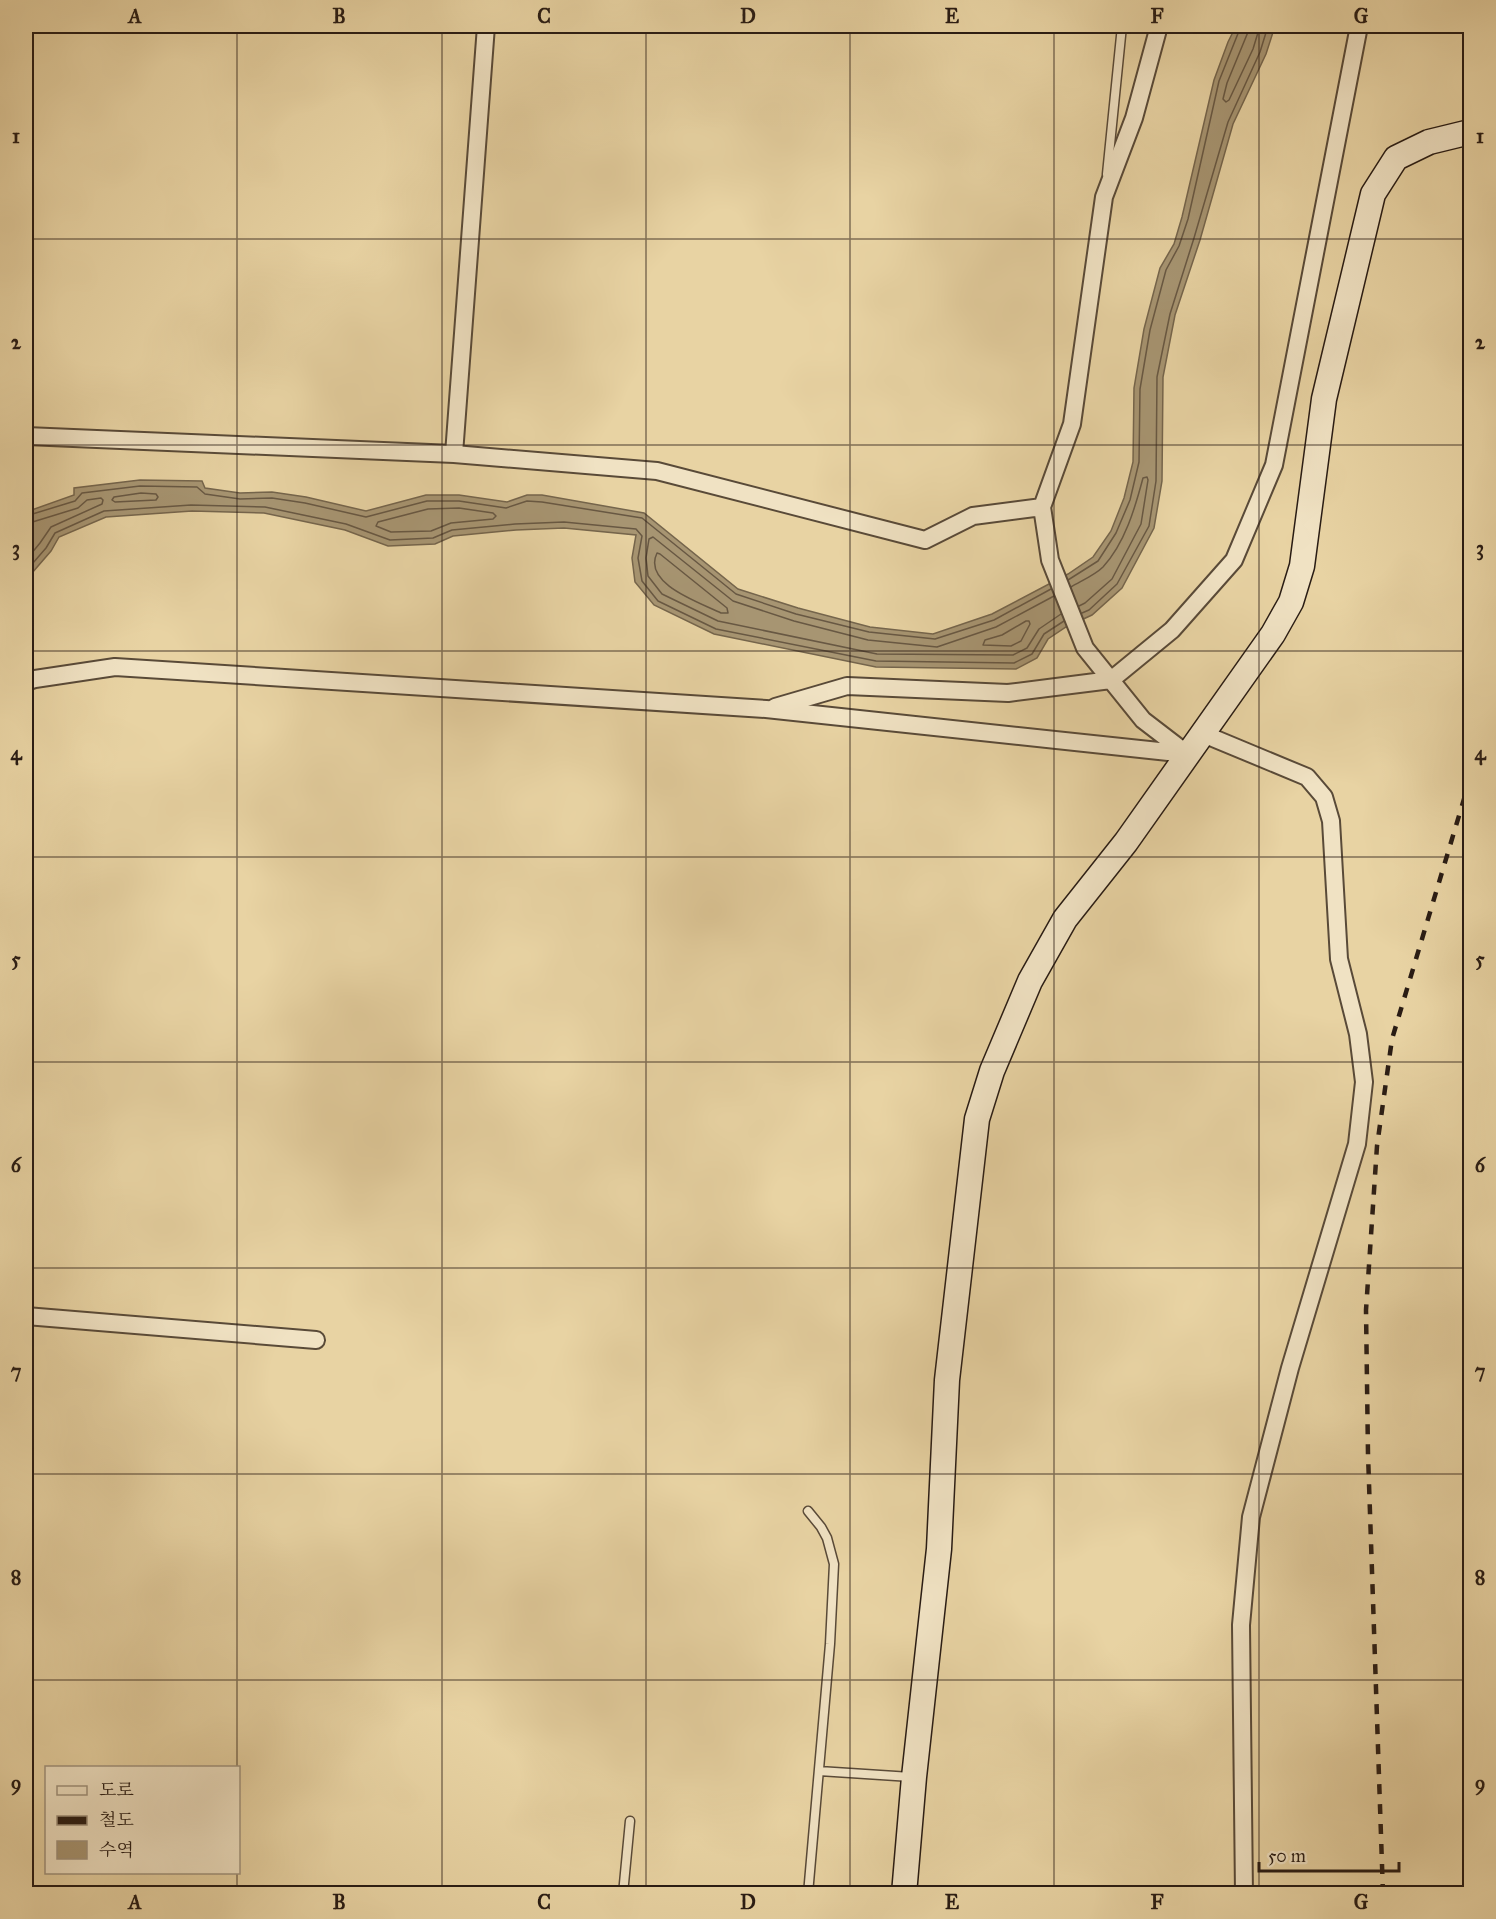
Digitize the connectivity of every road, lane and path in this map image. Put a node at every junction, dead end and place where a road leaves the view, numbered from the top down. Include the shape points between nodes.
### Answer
1 (486, 26) edge
2 (1122, 26) edge
3 (1159, 26) edge
4 (1359, 26) edge
5 (1470, 132) edge
6 (1104, 197) junction
7 (26, 435) edge
8 (454, 454) junction
9 (1042, 507) junction
10 (1111, 680) junction
11 (26, 682) edge
12 (766, 709) junction
13 (1201, 733) junction
14 (1187, 754) junction
15 (26, 1316) edge
16 (316, 1340) dead end
17 (808, 1511) dead end
18 (819, 1771) junction
19 (914, 1777) junction
20 (630, 1821) dead end
21 (623, 1893) edge
22 (808, 1893) edge
23 (904, 1893) edge
24 (1244, 1893) edge

1 - 8 street
2 - 6 lane
3 - 6 street via 1134,118
4 - 10 street via 1274,465 1234,560 1172,630
5 - 13 street via 1429,142 1396,158 1373,194 1324,399 1297,584 1273,634
6 - 9 street via 1072,424
7 - 8 street
8 - 9 street via 657,471 925,540 973,516
9 - 10 street via 1050,560 1085,648
10 - 12 street via 1008,693 847,686
10 - 14 street via 1143,720
11 - 12 street via 115,667
12 - 14 street
13 - 14 street
13 - 24 street via 1307,777 1324,797 1331,821 1340,959 1358,1034 1364,1082 1357,1144 1290,1368 1251,1516 1241,1626
14 - 19 street via 1059,930 1007,1031 977,1119 946,1380 939,1549
15 - 16 street
17 - 18 lane via 827,1538 834,1564
18 - 19 lane
18 - 22 lane
19 - 23 street
20 - 21 lane

